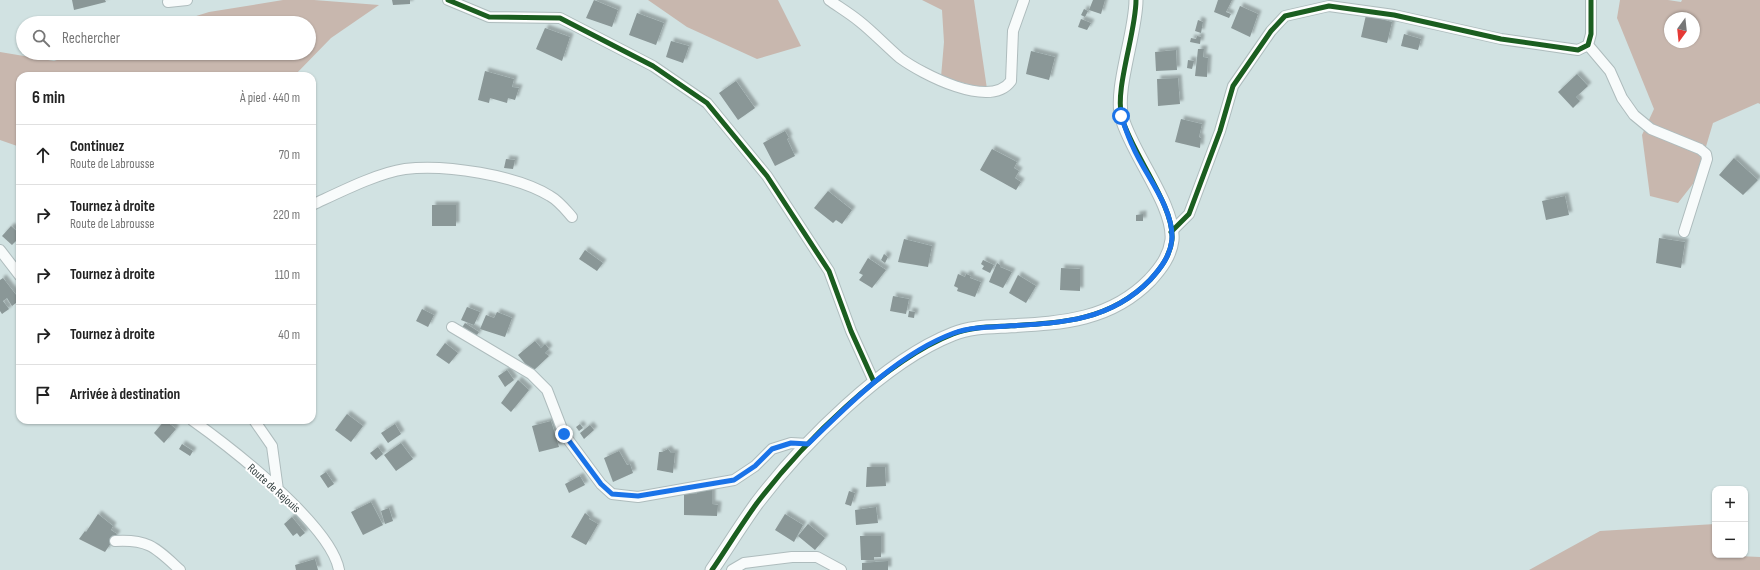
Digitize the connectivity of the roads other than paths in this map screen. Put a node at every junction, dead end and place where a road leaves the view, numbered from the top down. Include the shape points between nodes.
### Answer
1 (187, 0) edge
2 (448, 0) edge
3 (828, 0) edge
4 (1024, 0) edge
5 (1136, 0) edge
6 (1591, 0) edge
7 (168, 2) dead end
8 (1588, 45) junction
9 (316, 204) edge
10 (572, 217) dead end
11 (1171, 232) junction
12 (1684, 232) dead end
13 (0, 250) edge
14 (16, 272) edge
15 (452, 327) dead end
16 (874, 382) junction
17 (197, 424) edge
18 (257, 424) edge
19 (808, 444) junction
20 (278, 490) junction
21 (115, 541) dead end
22 (180, 570) edge
23 (339, 570) edge
24 (712, 570) edge
25 (732, 570) edge
26 (841, 570) edge

1 - 7 street
2 - 16 street via 489,17 560,18 653,66 707,103 768,176 829,271 851,331
3 - 4 street via 859,21 901,58 948,85 984,92 998,90 1011,81 1013,31
5 - 11 street via 1136,17 1122,89 1121,116 1133,148 1171,223
6 - 8 street via 1591,34
8 - 11 street via 1578,50 1501,39 1394,15 1329,6 1285,16 1271,31 1233,86 1220,131 1189,214
8 - 12 street via 1610,71 1622,98 1634,115 1651,129 1700,149 1706,154 1707,159
9 - 10 street via 384,175 405,169 428,168 473,172 528,186 550,196
11 - 16 street via 1172,239 1167,258 1158,272 1138,293 1108,311 1068,321 977,328 954,334 922,348
13 - 14 street
15 - 19 street via 531,374 547,390 564,434 601,484 612,494 644,496 734,480 755,466 772,449 791,443
16 - 19 street
17 - 20 street, Route de Rejouis via 235,452
18 - 20 street via 272,446
19 - 24 street via 758,502
20 - 23 street, Route de Rejouis via 300,510 319,534 337,562
21 - 22 street via 134,540 146,543
25 - 26 street via 744,563 792,557 817,557

